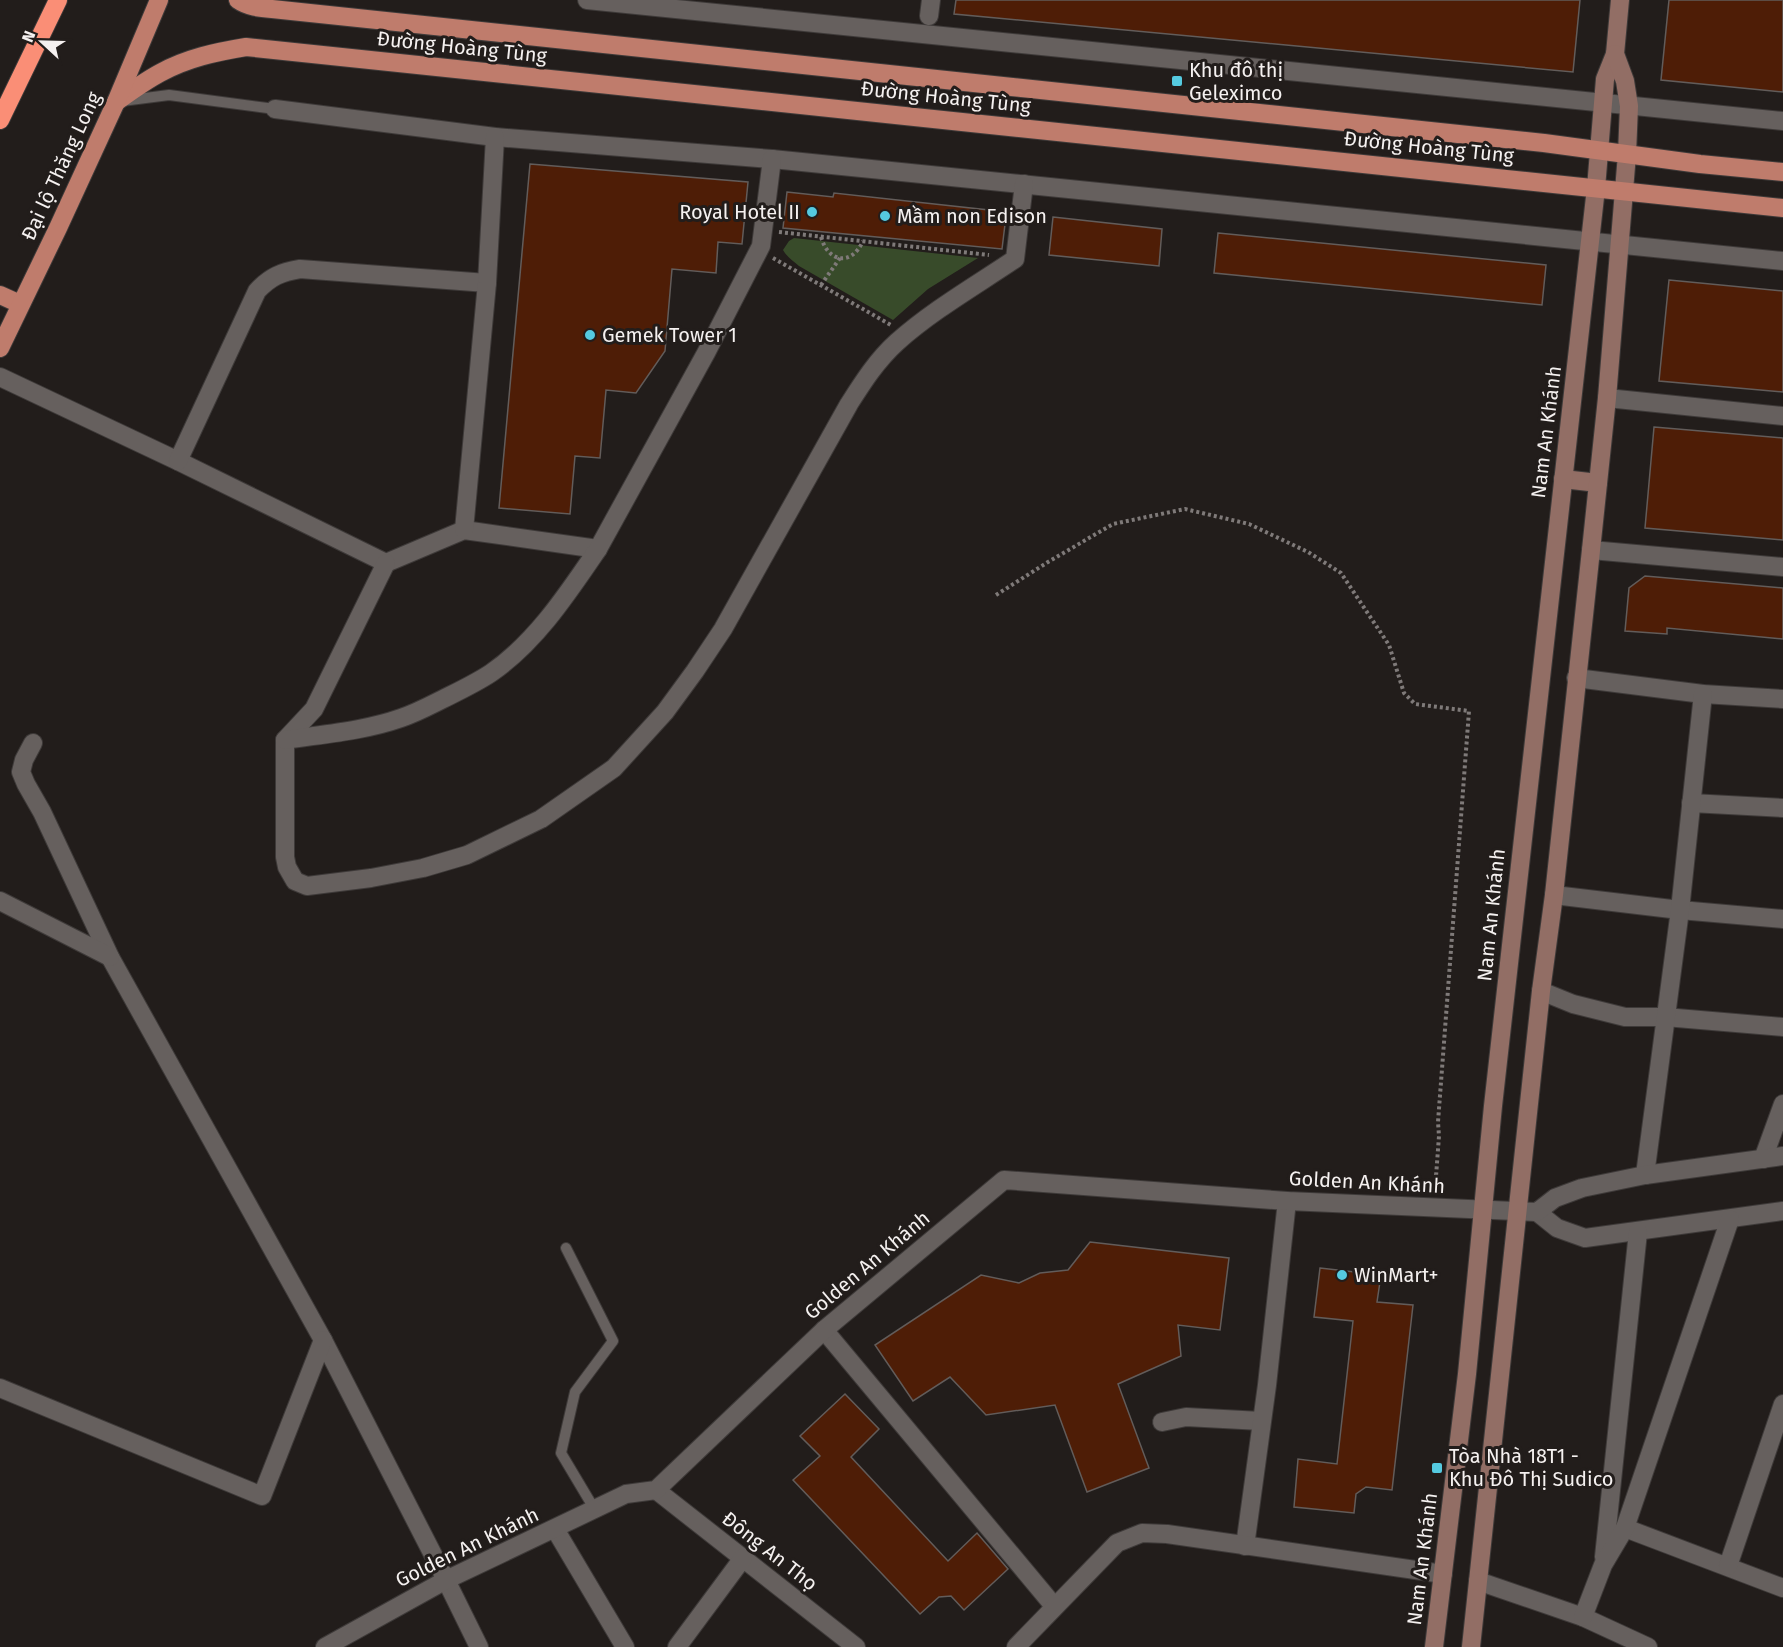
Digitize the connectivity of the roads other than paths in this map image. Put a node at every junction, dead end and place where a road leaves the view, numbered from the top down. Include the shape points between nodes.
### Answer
1 (58, 0) edge
2 (159, 0) edge
3 (238, 0) edge
4 (587, 0) edge
5 (1620, 0) edge
6 (1615, 54) junction
7 (116, 102) junction
8 (1603, 103) junction
9 (1629, 106) junction
10 (269, 107) joint
11 (0, 120) edge
12 (1783, 121) edge
13 (495, 137) junction
14 (1599, 150) junction
15 (1627, 154) junction
16 (772, 159) junction
17 (1783, 172) edge
18 (1024, 184) junction
19 (1596, 188) junction
20 (1624, 190) junction
21 (1783, 208) edge
22 (1590, 242) junction
23 (1620, 244) junction
24 (1783, 261) edge
25 (487, 283) junction
26 (0, 295) edge
27 (20, 304) junction
28 (0, 348) edge
29 (0, 377) edge
30 (1606, 398) junction
31 (1783, 416) edge
32 (178, 461) junction
33 (1563, 479) junction
34 (1598, 483) junction
35 (464, 530) junction
36 (598, 549) junction
37 (1591, 550) junction
38 (387, 563) junction
39 (1783, 567) edge
40 (1576, 678) junction
41 (1703, 694) junction
42 (1783, 699) edge
43 (285, 740) junction
44 (33, 743) dead end
45 (1691, 803) junction
46 (1783, 808) edge
47 (1554, 895) junction
48 (0, 901) edge
49 (1680, 910) junction
50 (1783, 919) edge
51 (110, 957) junction
52 (1541, 991) junction
53 (1665, 1017) junction
54 (1783, 1027) edge
55 (1783, 1104) edge
56 (1783, 1156) edge
57 (1763, 1159) junction
58 (1645, 1175) junction
59 (1287, 1201) junction
60 (1483, 1208) junction
61 (1783, 1211) edge
62 (1528, 1212) junction
63 (1730, 1219) junction
64 (1638, 1232) junction
65 (566, 1248) dead end
66 (824, 1330) junction
67 (323, 1340) junction
68 (0, 1388) edge
69 (1783, 1404) edge
70 (1261, 1421) junction
71 (1162, 1422) dead end
72 (656, 1490) junction
73 (595, 1510) junction
74 (1625, 1528) junction
75 (555, 1529) junction
76 (1245, 1546) junction
77 (743, 1558) junction
78 (1603, 1564) junction
79 (1728, 1566) junction
80 (1443, 1574) junction
81 (446, 1580) junction
82 (1478, 1581) junction
83 (1783, 1587) edge
84 (1054, 1606) junction
85 (1583, 1617) junction
86 (325, 1647) edge
87 (478, 1647) edge
88 (625, 1647) edge
89 (677, 1647) edge
90 (856, 1647) edge
91 (1016, 1647) edge
92 (1434, 1647) edge
93 (1471, 1647) edge
94 (1648, 1647) edge

1 - 11 highway
2 - 7 main road, Đại lộ Thăng Long
3 - 14 main road, Đường Hoàng Tùng via 272,9
4 - 8 street
5 - 6 street
6 - 8 street, Nam An Khánh via 1605,80
6 - 9 street
7 - 10 lane via 169,95
7 - 19 main road, Đường Hoàng Tùng via 183,62 246,47
7 - 27 main road, Đại lộ Thăng Long
8 - 9 street
8 - 14 street, Nam An Khánh
9 - 12 street
9 - 15 street
10 - 13 street
13 - 16 street
13 - 25 street
14 - 15 main road, Đường Hoàng Tùng
14 - 19 street, Nam An Khánh
15 - 17 main road, Đường Hoàng Tùng
15 - 20 street
16 - 18 street
16 - 36 street via 761,246
18 - 22 street
18 - 43 street via 1015,258 926,319 871,370 723,629 671,704 614,768 541,819 467,855 423,868 307,886 295,881 285,857
19 - 20 main road, Đường Hoàng Tùng
19 - 22 street, Nam An Khánh
20 - 21 main road, Đường Hoàng Tùng
20 - 23 street
22 - 23 street
22 - 33 street, Nam An Khánh
23 - 24 street
23 - 30 street
25 - 32 street via 300,269 276,275 257,291
25 - 35 street
26 - 27 main road
27 - 28 main road, Đại lộ Thăng Long
29 - 32 street
30 - 31 street
30 - 34 street
32 - 38 street
33 - 34 street
33 - 60 street, Nam An Khánh
34 - 37 street
35 - 36 street
35 - 38 street
36 - 43 street via 548,618 492,672 393,721
37 - 39 street
37 - 40 street
38 - 43 street via 314,709
40 - 41 street
40 - 47 street
41 - 42 street
41 - 45 street
44 - 51 street via 21,771
45 - 46 street
45 - 49 street
47 - 49 street
47 - 52 street
48 - 51 street
49 - 50 street
49 - 53 street
51 - 67 street
52 - 53 street via 1625,1017
52 - 62 street
53 - 54 street
53 - 58 street
55 - 57 street
56 - 57 street
57 - 58 street
58 - 62 street via 1582,1188
59 - 60 street, Golden An Khánh
59 - 66 street, Golden An Khánh via 1004,1180
59 - 70 street
60 - 62 street, Golden An Khánh
60 - 80 street, Nam An Khánh
61 - 63 street
62 - 64 street via 1585,1238
62 - 82 street
63 - 64 street
63 - 74 street
64 - 78 street
65 - 73 lane via 613,1341 575,1392 561,1453
66 - 72 street, Golden An Khánh
66 - 84 street
67 - 68 street via 262,1496
67 - 81 street
69 - 79 street
70 - 71 street via 1186,1417
70 - 76 street
72 - 73 street, Golden An Khánh via 626,1494
72 - 77 street, Đông An Thọ
73 - 75 street, Golden An Khánh
74 - 78 street
74 - 79 street
75 - 81 street, Golden An Khánh
75 - 88 street
76 - 80 street
76 - 84 street via 1142,1533 1116,1543
77 - 89 street
77 - 90 street, Đông An Thọ
78 - 85 street
79 - 83 street
80 - 92 street, Nam An Khánh
81 - 86 street, Golden An Khánh
81 - 87 street
82 - 85 street
82 - 93 street
84 - 91 street
85 - 94 street

